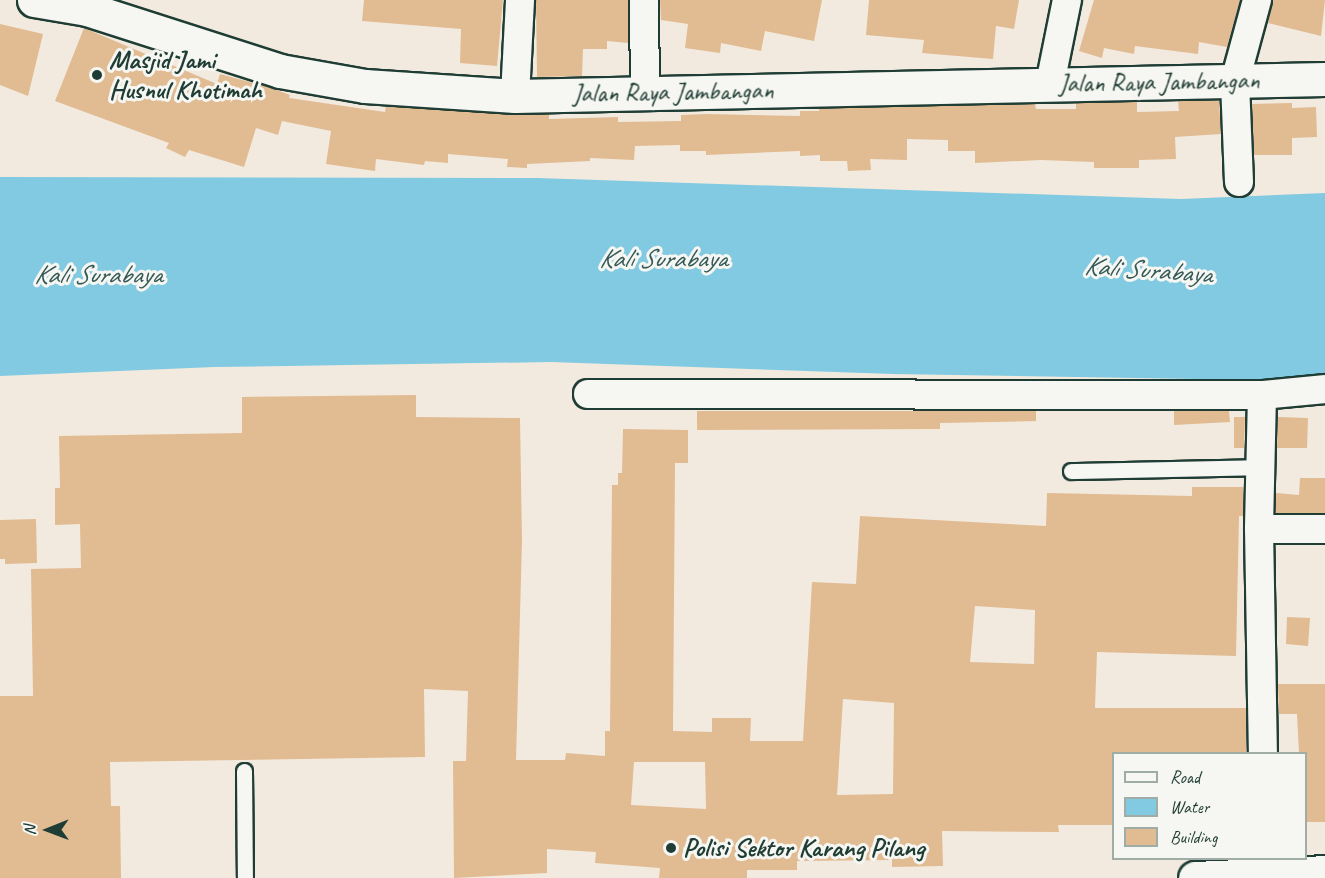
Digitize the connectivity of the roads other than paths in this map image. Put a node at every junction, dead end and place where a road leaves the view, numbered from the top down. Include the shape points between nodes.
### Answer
1 (34, 0) edge
2 (520, 0) edge
3 (644, 0) edge
4 (1068, 0) edge
5 (1257, 0) edge
6 (1325, 79) edge
7 (1234, 81) junction
8 (1050, 84) junction
9 (645, 93) junction
10 (514, 96) junction
11 (1239, 182) dead end
12 (1325, 389) edge
13 (588, 394) dead end
14 (1262, 395) junction
15 (1260, 466) junction
16 (1071, 471) dead end
17 (1259, 529) junction
18 (1325, 529) edge
19 (1263, 752) edge
20 (244, 771) dead end
21 (1266, 866) edge
22 (1325, 872) edge
23 (244, 878) edge
24 (1195, 878) edge

1 - 10 main road, Jalan Raya Jambangan via 87,9 280,71 365,86
2 - 10 street
3 - 9 street
4 - 8 street
5 - 7 street
6 - 7 main road, Jalan Raya Jambangan
7 - 8 main road, Jalan Raya Jambangan
7 - 11 street
8 - 9 main road, Jalan Raya Jambangan
9 - 10 main road, Jalan Raya Jambangan
12 - 14 street
13 - 14 street
14 - 15 street
15 - 16 lane
15 - 17 street
17 - 18 street
17 - 19 street
20 - 23 lane
21 - 22 main road
21 - 24 main road

